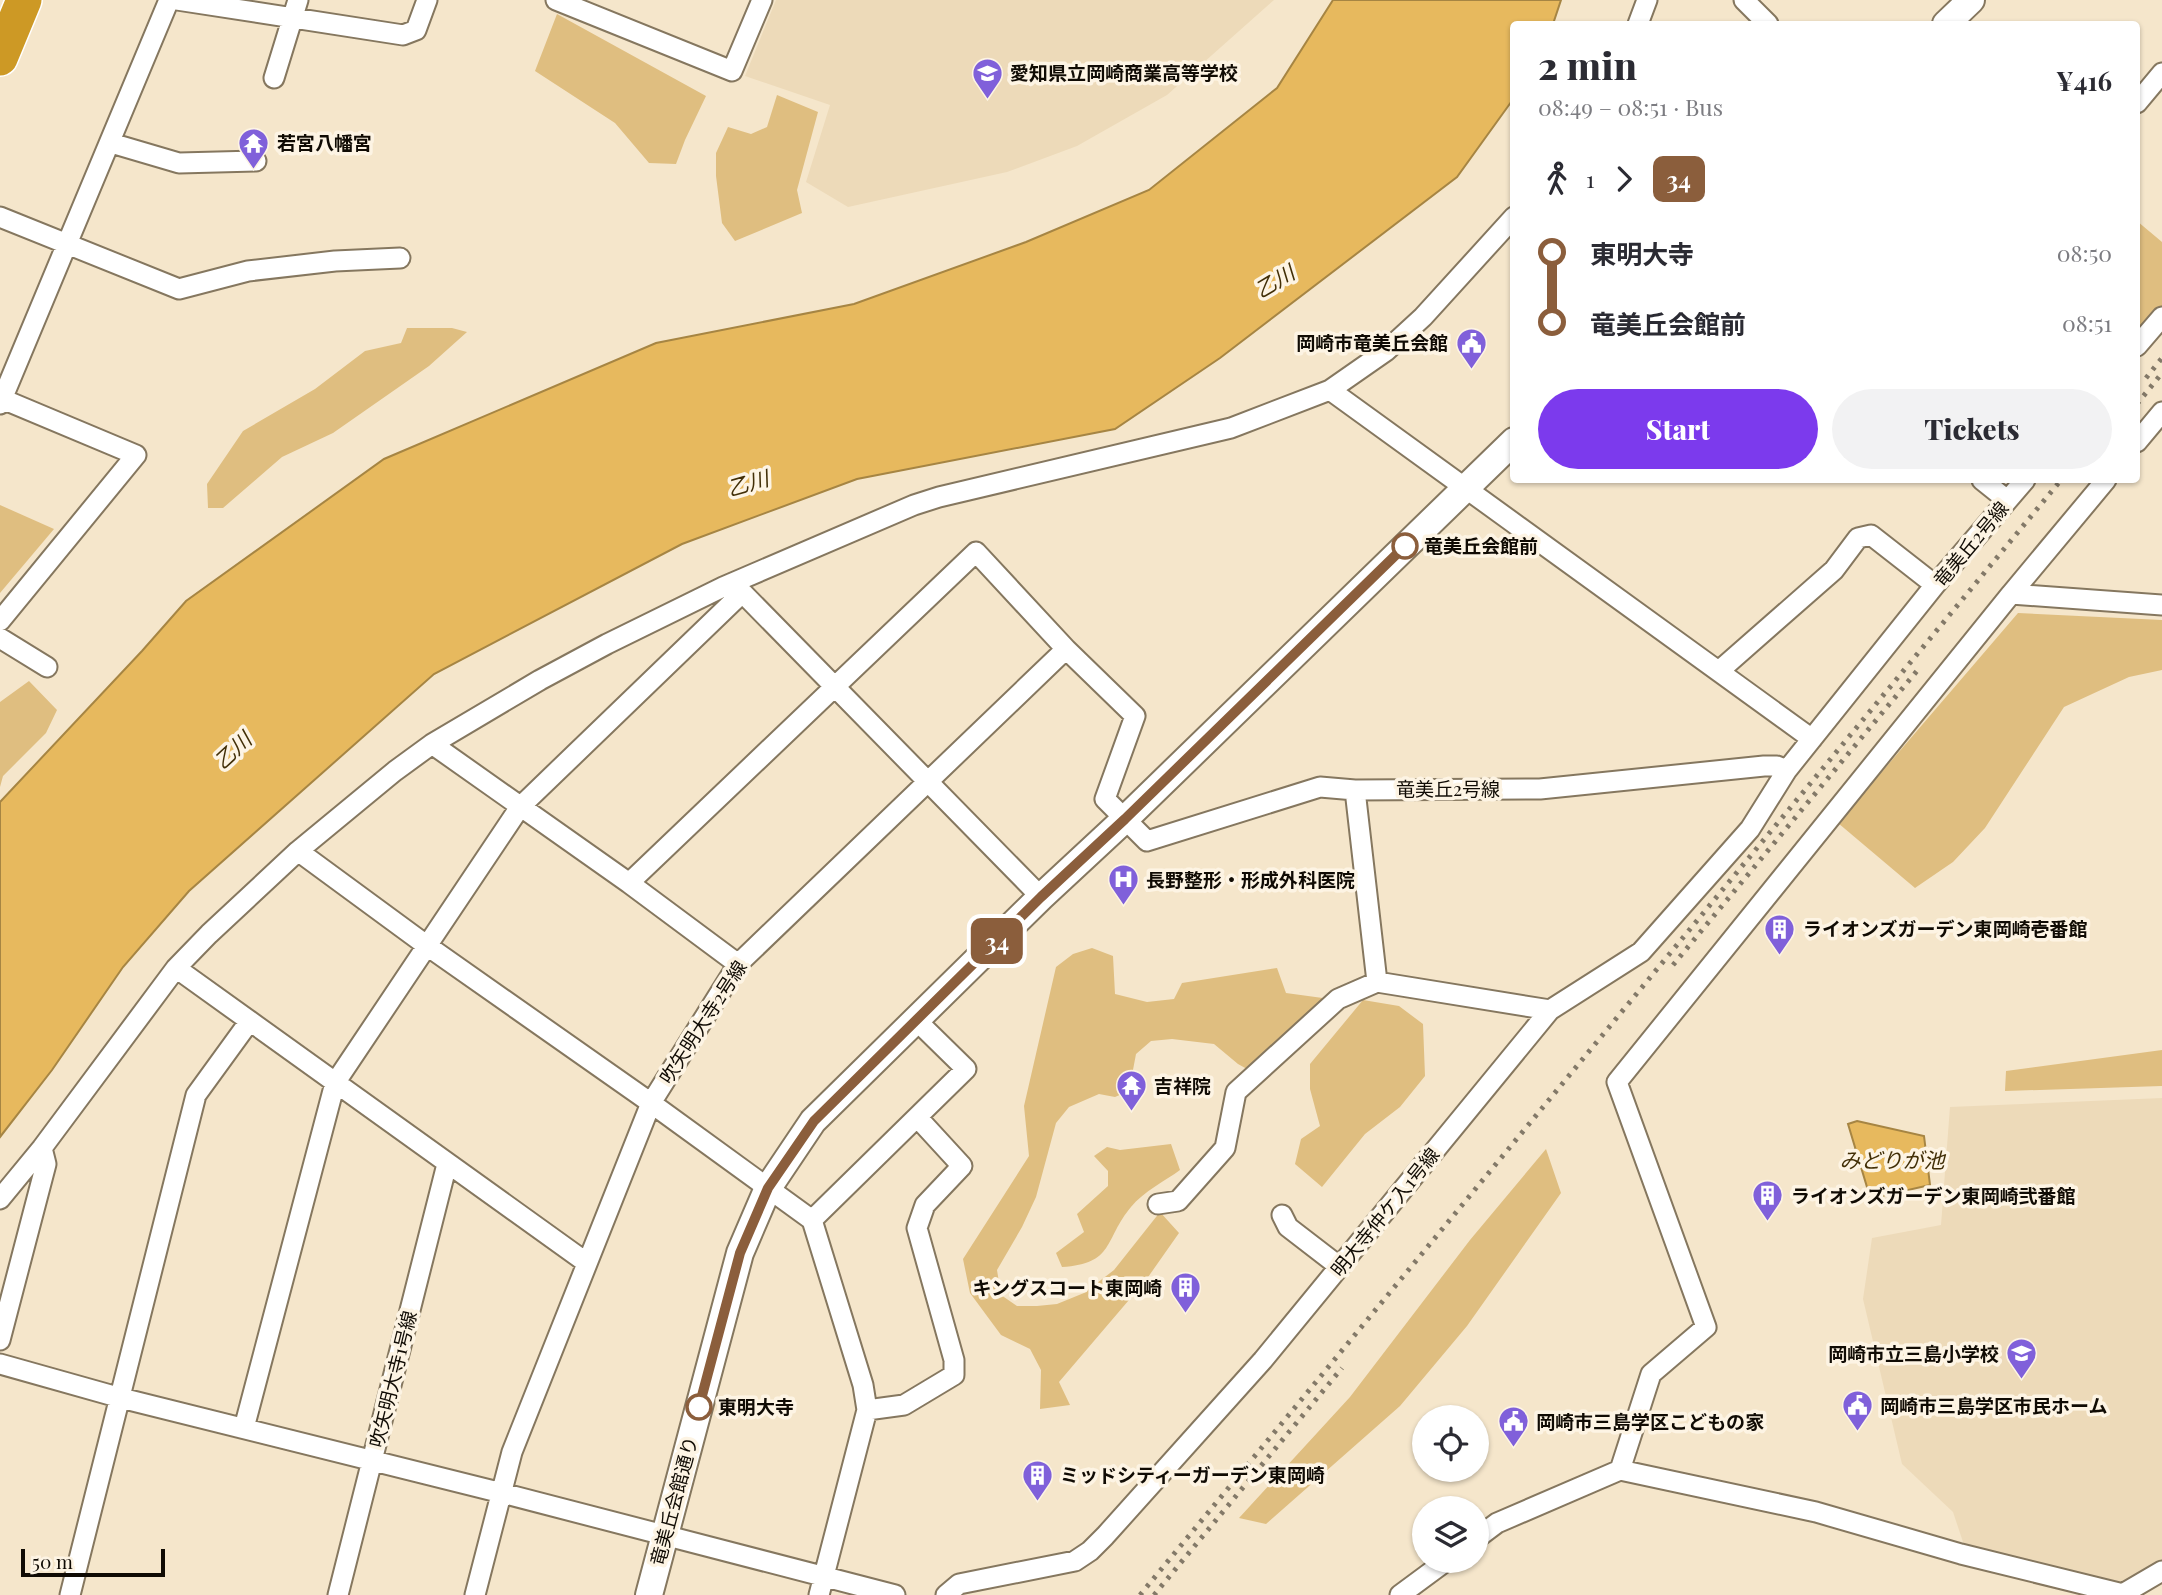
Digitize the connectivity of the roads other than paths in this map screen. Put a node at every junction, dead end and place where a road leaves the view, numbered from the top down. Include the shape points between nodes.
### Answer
1 (24, 0) edge
2 (169, 0) edge
3 (177, 0) edge
4 (428, 0) edge
5 (556, 0) edge
6 (762, 0) edge
7 (1647, 0) edge
8 (1744, 0) edge
9 (1971, 0) edge
10 (295, 8) edge
11 (1639, 21) edge
12 (1765, 21) edge
13 (1949, 21) edge
14 (0, 58) edge
15 (2162, 73) edge
16 (274, 78) dead end
17 (2140, 99) edge
18 (111, 143) junction
19 (256, 161) dead end
20 (0, 217) edge
21 (1510, 221) edge
22 (68, 245) junction
23 (400, 258) dead end
24 (2162, 317) edge
25 (2140, 343) edge
26 (1330, 390) junction
27 (1, 400) edge
28 (2162, 412) edge
29 (2140, 438) edge
30 (1510, 445) edge
31 (1986, 483) edge
32 (2022, 483) edge
33 (2104, 483) edge
34 (1465, 488) junction
35 (2007, 500) junction
36 (1935, 585) junction
37 (738, 588) junction
38 (2011, 594) junction
39 (2162, 605) edge
40 (0, 621) edge
41 (0, 638) edge
42 (1066, 649) junction
43 (47, 667) dead end
44 (1719, 671) junction
45 (836, 687) junction
46 (1812, 739) junction
47 (432, 744) junction
48 (1787, 770) junction
49 (928, 782) junction
50 (1355, 790) junction
51 (520, 807) junction
52 (1125, 819) junction
53 (298, 851) junction
54 (629, 883) junction
55 (1041, 897) junction
56 (426, 945) junction
57 (738, 964) junction
58 (176, 968) junction
59 (1377, 982) junction
60 (1550, 1010) junction
61 (916, 1020) junction
62 (248, 1022) junction
63 (335, 1083) junction
64 (651, 1103) junction
65 (917, 1117) junction
66 (42, 1148) junction
67 (447, 1164) junction
68 (768, 1188) junction
69 (0, 1199) edge
70 (1158, 1204) dead end
71 (1282, 1215) dead end
72 (812, 1220) junction
73 (587, 1263) junction
74 (1340, 1267) junction
75 (0, 1340) edge
76 (0, 1364) edge
77 (121, 1398) junction
78 (867, 1410) junction
79 (244, 1428) junction
80 (372, 1461) junction
81 (1620, 1470) junction
82 (502, 1493) junction
83 (1489, 1529) edge
84 (665, 1536) junction
85 (2162, 1571) edge
86 (1430, 1573) edge
87 (821, 1586) edge
88 (70, 1595) edge
89 (338, 1595) edge
90 (475, 1595) edge
91 (649, 1595) edge
92 (895, 1595) edge
93 (946, 1595) edge
94 (1400, 1595) edge
95 (2122, 1595) edge

1 - 14 highway
2 - 18 street
3 - 10 street
4 - 10 street via 416,30 403,35
5 - 6 street via 732,71
7 - 11 street
8 - 12 street
9 - 13 street
10 - 16 street
15 - 17 street
18 - 19 street via 179,163
18 - 22 street
20 - 22 street
21 - 26 street via 1423,317 1386,351
22 - 23 street via 179,289 248,271
22 - 27 street
24 - 25 street
26 - 34 street
26 - 37 street via 1231,428 927,501 846,533
27 - 40 street via 136,455
28 - 29 street
30 - 34 street
31 - 35 street
32 - 35 street, 竜美丘2号線
33 - 38 street
34 - 44 street
34 - 52 street
35 - 36 street, 竜美丘2号線
36 - 44 street via 1871,535 1858,538 1834,570
36 - 46 street, 竜美丘2号線
37 - 45 street
37 - 47 street via 607,644
37 - 51 street
38 - 39 street
38 - 81 street via 1616,1082 1706,1327 1651,1374
41 - 43 street
42 - 45 street via 976,552
42 - 49 street, 吹矢明大寺2号線
42 - 52 street via 1135,716 1105,799
44 - 46 street
45 - 49 street
45 - 54 street
46 - 48 street, 竜美丘2号線
47 - 51 street
47 - 53 street
48 - 50 street, 竜美丘2号線 via 1764,766 1540,789
48 - 60 street, 明大寺仲ケ入1号線 via 1750,829 1641,952
49 - 55 street
49 - 57 street, 吹矢明大寺2号線
50 - 52 street, 竜美丘2号線 via 1320,787 1147,841
50 - 59 street
51 - 54 street
51 - 56 street
52 - 55 street, 竜美丘会館通り
53 - 56 street
53 - 58 street
54 - 57 street
55 - 61 street, 竜美丘会館通り
56 - 63 street
56 - 64 street
57 - 64 street, 吹矢明大寺2号線
58 - 62 street
58 - 66 street
59 - 60 street
59 - 70 street via 1338,999 1236,1091 1225,1148 1178,1201
60 - 74 street, 明大寺仲ケ入1号線
61 - 65 street via 966,1069
61 - 68 street, 竜美丘会館通り via 814,1121
62 - 63 street
62 - 77 street via 196,1095
63 - 67 street
63 - 79 street
64 - 68 street
64 - 73 street, 吹矢明大寺2号線
65 - 72 street
65 - 78 street via 962,1166 925,1205 917,1228 954,1360 954,1376 904,1405
66 - 69 street
66 - 75 street via 46,1164
67 - 73 street
67 - 80 street, 吹矢明大寺1号線
68 - 72 street
68 - 84 street, 竜美丘会館通り via 740,1253
71 - 74 street via 1288,1227
72 - 78 street
73 - 82 street, 吹矢明大寺2号線 via 512,1452
74 - 93 street, 明大寺仲ケ入1号線 via 1264,1360 1090,1551 1075,1561 959,1584
76 - 77 street
77 - 79 street
77 - 88 street
78 - 87 street
79 - 80 street
80 - 82 street
80 - 89 street, 吹矢明大寺1号線
81 - 83 street
81 - 95 street via 1816,1512
82 - 84 street
82 - 90 street, 吹矢明大寺2号線
84 - 87 street
84 - 91 street, 竜美丘会館通り
85 - 95 street
86 - 94 street
87 - 92 street

